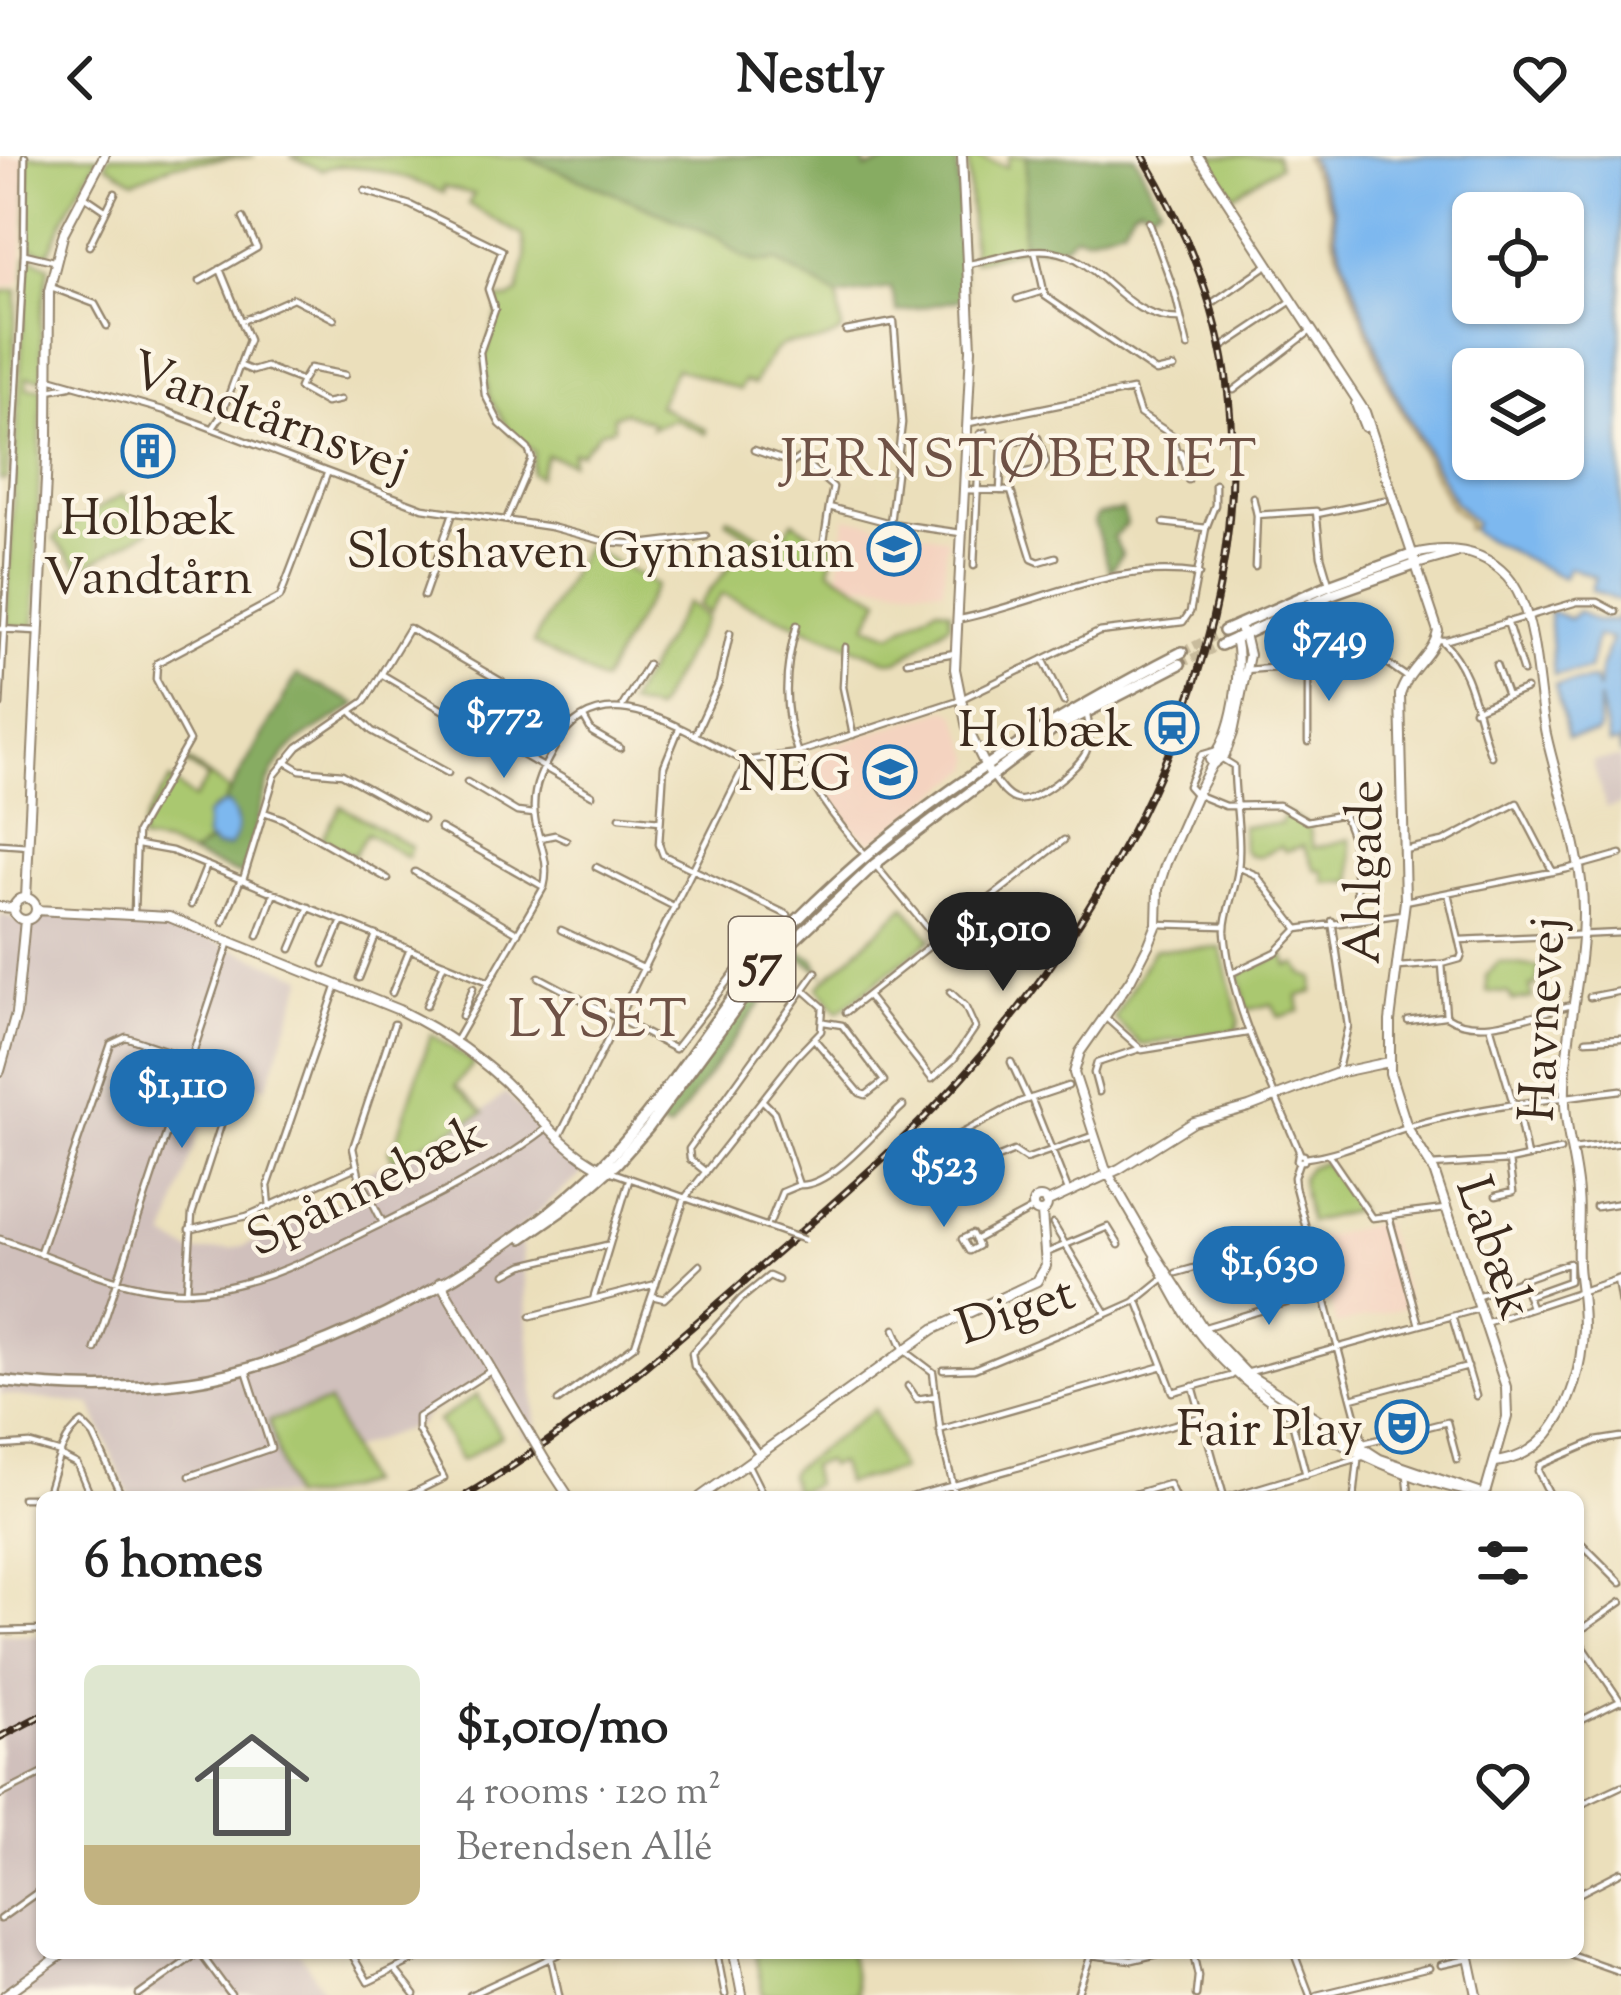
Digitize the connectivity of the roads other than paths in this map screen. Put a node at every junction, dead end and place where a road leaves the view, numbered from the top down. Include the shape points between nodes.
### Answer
1 (25, 156) edge
2 (104, 156) edge
3 (962, 156) edge
4 (1198, 156) edge
5 (365, 191) dead end
6 (115, 194) dead end
7 (81, 198) junction
8 (105, 210) junction
9 (243, 218) dead end
10 (1149, 223) dead end
11 (89, 246) dead end
12 (1035, 250) junction
13 (24, 253) junction
14 (54, 261) junction
15 (968, 264) junction
16 (1269, 265) junction
17 (220, 269) junction
18 (200, 281) dead end
19 (49, 291) junction
20 (1043, 291) junction
21 (1016, 299) dead end
22 (1293, 300) junction
23 (1212, 303) dead end
24 (334, 319) dead end
25 (1181, 319) junction
26 (242, 321) junction
27 (107, 326) dead end
28 (1312, 330) junction
29 (846, 331) dead end
30 (1224, 346) dead end
31 (1188, 347) dead end
32 (241, 366) junction
33 (1174, 368) dead end
34 (345, 375) dead end
35 (49, 378) junction
36 (302, 381) junction
37 (70, 386) junction
38 (49, 390) junction
39 (1234, 390) dead end
40 (1356, 397) junction
41 (340, 400) dead end
42 (967, 423) junction
43 (1365, 427) dead end
44 (216, 430) junction
45 (985, 432) dead end
46 (754, 450) dead end
47 (1001, 466) junction
48 (327, 474) junction
49 (1188, 480) dead end
50 (1215, 484) dead end
51 (964, 490) junction
52 (977, 490) junction
53 (1000, 491) junction
54 (1252, 497) dead end
55 (1385, 500) dead end
56 (829, 507) junction
57 (1316, 512) junction
58 (449, 514) junction
59 (1257, 515) junction
60 (509, 521) junction
61 (890, 523) junction
62 (1164, 523) dead end
63 (1206, 528) junction
64 (961, 533) junction
65 (706, 536) dead end
66 (824, 541) dead end
67 (1056, 557) dead end
68 (1416, 559) junction
69 (974, 566) dead end
70 (1255, 567) dead end
71 (1199, 574) junction
72 (1331, 589) junction
73 (424, 596) dead end
74 (1613, 611) dead end
75 (1526, 614) junction
76 (415, 616) dead end
77 (956, 620) junction
78 (1507, 621) junction
79 (796, 625) dead end
80 (409, 628) junction
81 (2, 629) edge
82 (38, 631) junction
83 (1224, 631) tunnel mouth
84 (1239, 632) junction
85 (730, 633) dead end
86 (1438, 640) junction
87 (1221, 645) tunnel mouth
88 (845, 647) dead end
89 (955, 653) junction
90 (1043, 658) junction
91 (908, 661) dead end
92 (648, 664) dead end
93 (1496, 665) dead end
94 (1308, 667) junction
95 (1243, 670) junction
96 (1523, 672) dead end
97 (383, 675) junction
98 (1407, 677) junction
99 (502, 682) dead end
100 (1526, 689) dead end
101 (522, 691) dead end
102 (1509, 696) junction
103 (958, 700) junction
104 (1064, 702) dead end
105 (0, 705) edge
106 (623, 708) junction
107 (1474, 710) junction
108 (1086, 711) junction
109 (353, 713) junction
110 (583, 717) junction
111 (572, 725) junction
112 (475, 729) dead end
113 (680, 729) junction
114 (853, 735) junction
115 (694, 736) junction
116 (493, 738) dead end
117 (1308, 742) dead end
118 (620, 748) dead end
119 (1223, 752) junction
120 (796, 753) junction
121 (1491, 756) dead end
122 (285, 760) junction
123 (747, 761) junction
124 (543, 767) junction
125 (988, 771) junction
126 (448, 773) dead end
127 (467, 782) dead end
128 (592, 795) dead end
129 (1196, 795) junction
130 (1236, 806) junction
131 (1376, 808) dead end
132 (264, 812) junction
133 (534, 814) junction
134 (1344, 816) junction
135 (620, 817) dead end
136 (423, 820) dead end
137 (660, 821) junction
138 (440, 828) dead end
139 (541, 838) junction
140 (566, 840) dead end
141 (1064, 840) dead end
142 (0, 844) edge
143 (136, 844) junction
144 (28, 845) junction
145 (1404, 850) junction
146 (1620, 854) edge
147 (871, 860) junction
148 (1621, 863) edge
149 (207, 865) junction
150 (1578, 866) junction
151 (596, 867) dead end
152 (1238, 867) junction
153 (415, 872) dead end
154 (1553, 872) junction
155 (693, 873) junction
156 (388, 879) dead end
157 (242, 880) junction
158 (544, 887) junction
159 (274, 893) junction
160 (1448, 893) junction
161 (26, 898) junction
162 (1405, 901) junction
163 (190, 905) dead end
164 (309, 907) junction
165 (676, 907) junction
166 (0, 908) edge
167 (15, 908) junction
168 (37, 910) junction
169 (134, 912) junction
170 (1403, 914) junction
171 (788, 915) dead end
172 (1359, 918) junction
173 (26, 920) junction
174 (1040, 920) dead end
175 (342, 921) junction
176 (1332, 921) junction
177 (224, 922) dead end
178 (960, 923) junction
179 (1157, 924) junction
180 (1223, 927) junction
181 (1298, 928) junction
182 (562, 929) dead end
183 (518, 933) junction
184 (1621, 933) edge
185 (257, 935) dead end
186 (376, 935) junction
187 (1582, 935) junction
188 (231, 940) junction
189 (937, 940) junction
190 (1460, 940) junction
191 (758, 942) dead end
192 (291, 949) dead end
193 (410, 949) junction
194 (444, 963) junction
195 (325, 964) dead end
196 (1442, 964) junction
197 (1399, 967) junction
198 (644, 969) junction
199 (816, 972) dead end
200 (1233, 973) junction
201 (538, 976) dead end
202 (358, 978) dead end
203 (489, 982) junction
204 (337, 985) junction
205 (473, 988) dead end
206 (804, 990) junction
207 (1621, 991) edge
208 (950, 992) dead end
209 (392, 993) dead end
210 (867, 996) junction
211 (1590, 998) dead end
212 (1574, 1004) junction
213 (426, 1006) dead end
214 (472, 1012) junction
215 (846, 1012) dead end
216 (1446, 1016) junction
217 (1105, 1017) junction
218 (620, 1018) junction
219 (1408, 1021) dead end
220 (824, 1022) junction
221 (394, 1024) dead end
222 (1490, 1025) junction
223 (1249, 1033) junction
224 (814, 1038) junction
225 (1621, 1039) edge
226 (456, 1040) junction
227 (1586, 1040) dead end
228 (1139, 1049) junction
229 (191, 1059) junction
230 (1011, 1062) dead end
231 (1389, 1062) junction
232 (0, 1071) edge
233 (1337, 1073) junction
234 (1071, 1082) junction
235 (1621, 1090) edge
236 (1099, 1092) dead end
237 (1276, 1097) junction
238 (1029, 1098) junction
239 (1564, 1098) junction
240 (230, 1100) dead end
241 (764, 1102) junction
242 (1515, 1103) junction
243 (903, 1106) dead end
244 (1407, 1127) junction
245 (547, 1128) junction
246 (1092, 1136) junction
247 (557, 1138) junction
248 (1621, 1143) edge
249 (1051, 1149) junction
250 (1565, 1150) junction
251 (1328, 1155) junction
252 (1527, 1156) junction
253 (998, 1157) dead end
254 (916, 1158) dead end
255 (1302, 1158) junction
256 (1509, 1161) junction
257 (1431, 1166) junction
258 (356, 1167) junction
259 (604, 1169) junction
260 (706, 1172) junction
261 (1108, 1174) junction
262 (630, 1178) junction
263 (799, 1185) junction
264 (1069, 1193) junction
265 (1496, 1196) dead end
266 (685, 1198) junction
267 (1621, 1203) edge
268 (270, 1207) junction
269 (1596, 1207) dead end
270 (1447, 1209) junction
271 (1038, 1211) junction
272 (1389, 1217) junction
273 (383, 1223) junction
274 (1053, 1224) dead end
275 (768, 1227) junction
276 (189, 1230) junction
277 (1308, 1236) junction
278 (0, 1239) edge
279 (806, 1240) dead end
280 (975, 1240) dead end
281 (607, 1245) junction
282 (1119, 1246) dead end
283 (1065, 1248) junction
284 (40, 1252) junction
285 (1046, 1252) junction
286 (700, 1265) dead end
287 (506, 1274) dead end
288 (1170, 1275) junction
289 (1619, 1278) edge
290 (121, 1279) junction
291 (1521, 1279) junction
292 (778, 1280) dead end
293 (442, 1284) junction
294 (656, 1284) junction
295 (1581, 1289) junction
296 (187, 1291) junction
297 (1323, 1292) junction
298 (652, 1296) junction
299 (1477, 1296) junction
300 (1527, 1296) junction
301 (1137, 1299) junction
302 (592, 1300) junction
303 (1621, 1303) edge
304 (1531, 1307) junction
305 (1481, 1309) junction
306 (1107, 1315) junction
307 (531, 1316) dead end
308 (1452, 1316) junction
309 (1485, 1323) junction
310 (1419, 1325) junction
311 (896, 1329) dead end
312 (1200, 1330) junction
313 (1338, 1347) junction
314 (95, 1348) dead end
315 (904, 1350) junction
316 (1163, 1366) junction
317 (1468, 1367) junction
318 (246, 1370) junction
319 (492, 1370) junction
320 (943, 1370) dead end
321 (1241, 1373) junction
322 (0, 1383) edge
323 (908, 1385) dead end
324 (1193, 1386) junction
325 (936, 1396) junction
326 (1476, 1396) dead end
327 (1352, 1399) junction
328 (558, 1400) dead end
329 (1201, 1417) junction
330 (1292, 1421) dead end
331 (939, 1430) junction
332 (1621, 1437) edge
333 (0, 1446) edge
334 (1362, 1453) junction
335 (60, 1454) junction
336 (759, 1454) junction
337 (1456, 1460) dead end
338 (747, 1462) junction
339 (1496, 1462) junction
340 (1408, 1471) junction
341 (1306, 1475) junction
342 (190, 1476) dead end
343 (952, 1486) junction
344 (46, 1491) edge
345 (88, 1491) edge
346 (119, 1491) edge
347 (417, 1491) edge
348 (565, 1491) edge
349 (708, 1491) edge
350 (761, 1491) edge
351 (933, 1491) edge
352 (954, 1491) edge
353 (1145, 1491) edge
354 (1173, 1491) edge
355 (1224, 1491) edge
356 (1248, 1491) edge
357 (1355, 1491) edge
358 (1408, 1491) edge
359 (1470, 1491) edge
360 (1487, 1491) edge
361 (1548, 1491) edge
362 (36, 1497) edge
363 (22, 1498) dead end
364 (1584, 1546) edge
365 (1621, 1583) edge
366 (1621, 1601) edge
367 (36, 1630) edge
368 (1584, 1630) edge
369 (0, 1631) edge
370 (1584, 1644) edge
371 (1621, 1701) edge
372 (1584, 1719) edge
373 (36, 1777) edge
374 (1621, 1786) edge
375 (0, 1796) edge
376 (1584, 1803) edge
377 (1621, 1872) edge
378 (1584, 1891) edge
379 (36, 1893) edge
380 (0, 1919) edge
381 (55, 1959) edge
382 (190, 1959) edge
383 (204, 1959) edge
384 (355, 1959) edge
385 (416, 1959) edge
386 (545, 1959) edge
387 (552, 1959) edge
388 (718, 1959) edge
389 (735, 1959) edge
390 (1087, 1959) edge
391 (1194, 1959) edge
392 (1297, 1959) edge
393 (1460, 1959) edge
394 (1470, 1959) edge
395 (1584, 1959) edge
396 (1441, 1965) dead end
397 (1429, 1968) dead end
398 (394, 1970) junction
399 (1621, 1972) edge
400 (4, 1995) edge
401 (139, 1995) edge
402 (231, 1995) edge
403 (415, 1995) edge
404 (470, 1995) edge
405 (559, 1995) edge
406 (725, 1995) edge
407 (742, 1995) edge
408 (1077, 1995) edge
409 (1196, 1995) edge
410 (1314, 1995) edge
411 (1477, 1995) edge

1 - 13 street
2 - 7 street
3 - 15 street
4 - 16 street
5 - 60 street via 502,250 480,352 490,406 532,459
6 - 8 street
7 - 8 street
7 - 14 street
8 - 11 street
9 - 17 street via 257,248
10 - 25 street
12 - 15 street
12 - 20 street
12 - 25 street via 1068,255 1146,314
13 - 14 street
13 - 81 street
14 - 19 street
15 - 42 street
16 - 22 street
16 - 23 street
17 - 18 street
17 - 26 street
19 - 27 street via 95,304
19 - 35 street
20 - 21 street
20 - 33 street via 1156,372
22 - 28 street
22 - 30 street
24 - 26 street via 293,298
25 - 31 street
26 - 32 street via 249,341
28 - 39 street
28 - 40 street
29 - 61 street via 894,322 902,423
32 - 36 street
32 - 44 street
34 - 36 street via 310,368
35 - 37 street, Vandtårnsvej
35 - 38 street
36 - 41 street via 299,388 326,403
37 - 38 street, Vandtårnsvej
37 - 44 street, Vandtårnsvej
38 - 82 street
40 - 43 street
40 - 68 street
42 - 49 street via 1132,390 1139,414 1172,435
42 - 51 street
44 - 48 street, Vandtårnsvej
45 - 52 street
46 - 56 street via 792,463 800,458 832,487
47 - 47 street via 1004,443 1038,438 1043,468 1019,474
47 - 53 street
48 - 58 street, Vandtårnsvej
48 - 143 street via 280,597 163,658 155,673 189,741
50 - 63 street
51 - 52 street
51 - 64 street
52 - 53 street
52 - 69 street
53 - 67 street via 1011,491 1032,559
54 - 59 street
55 - 57 street
56 - 61 street
56 - 66 street
57 - 59 street
57 - 72 street
58 - 60 street, Vandtårnsvej
58 - 73 street, Vandtårnsvej
59 - 70 street
60 - 65 street, Vandtårnsvej via 607,542
61 - 64 street
62 - 63 street
63 - 71 street
64 - 77 street
68 - 72 main road
68 - 75 street, Havnevej via 1445,549 1488,560 1507,576
68 - 86 street
71 - 77 street via 1100,577
71 - 90 street via 1186,620 1101,632
72 - 84 main road
74 - 75 street via 1597,602
75 - 78 street
75 - 150 street, Havnevej
76 - 80 street
77 - 89 street
78 - 86 street
78 - 96 street
79 - 120 street via 785,682
80 - 97 street
80 - 99 street
81 - 82 street
81 - 105 street
82 - 144 street
83 - 84 main road
84 - 87 main road
84 - 95 street
85 - 115 street
86 - 98 street
86 - 107 street via 1464,668
88 - 114 street
89 - 91 street
89 - 103 street
90 - 103 street
90 - 104 street
92 - 106 street
93 - 102 street
94 - 95 street
94 - 98 street via 1382,660
94 - 117 street
95 - 119 street
97 - 109 street
97 - 112 street
98 - 145 street, Ahlgade via 1400,695
100 - 102 street
101 - 111 street
102 - 107 street
103 - 114 street
103 - 125 street
106 - 110 street
106 - 113 street
107 - 121 street
108 - 125 main road, 57
108 - 125 street via 1082,760 1039,794 1012,798
108 - 125 main road, 57 via 1181,658 1055,719
109 - 122 street
109 - 126 street
110 - 111 street
110 - 118 street
111 - 124 street
113 - 115 street
113 - 137 street via 664,766
114 - 120 street
115 - 123 street
116 - 124 street
119 - 129 street
119 - 129 street via 1201,755 1188,786
119 - 130 street via 1234,766
120 - 123 street
120 - 147 street
122 - 132 street
122 - 136 street via 300,770 342,774
123 - 155 street
124 - 128 street
124 - 133 street
125 - 147 main road, 57
127 - 133 street
129 - 130 street
129 - 179 street via 1160,880
130 - 134 street via 1276,804 1307,821
130 - 152 street
131 - 134 street
132 - 156 street
132 - 157 street
133 - 139 street
134 - 172 street
135 - 137 street
137 - 155 street via 663,855
138 - 158 street
139 - 140 street
139 - 158 street
141 - 178 street
142 - 144 street
143 - 149 street
143 - 169 street
144 - 161 street
145 - 154 street via 1443,842 1516,803
145 - 162 street, Ahlgade
146 - 148 street
146 - 150 street
147 - 189 street
147 - 259 main road, 57 via 764,957
149 - 157 street
149 - 163 street
150 - 154 street
150 - 187 street, Havnevej
151 - 165 street
152 - 180 street
152 - 181 street via 1256,875
153 - 183 street
154 - 160 street
155 - 165 street
155 - 171 street
157 - 159 street
157 - 177 street
158 - 183 street
159 - 164 street
159 - 185 street
160 - 162 street
160 - 190 street
161 - 167 street
161 - 168 street
162 - 170 street, Ahlgade
164 - 175 street
164 - 192 street
165 - 198 street
166 - 167 street
167 - 173 street
168 - 169 street
168 - 173 street
169 - 188 street
170 - 172 street
170 - 197 street, Ahlgade
172 - 176 street
173 - 232 street via 16,1014
174 - 178 street via 1002,974
175 - 186 street
175 - 195 street
176 - 181 street
176 - 233 street via 1348,1026
178 - 189 street
179 - 180 street
179 - 217 street
180 - 200 street
181 - 200 street via 1276,952
182 - 198 street
183 - 203 street
184 - 187 street
186 - 193 street
186 - 202 street
187 - 190 street
187 - 212 street, Havnevej
188 - 204 street
188 - 229 street
189 - 210 street
190 - 196 street via 1460,959
191 - 218 street via 675,1049
193 - 194 street
193 - 209 street
194 - 203 street
194 - 213 street
196 - 197 street
196 - 216 street
197 - 231 street, Ahlgade
198 - 218 street
199 - 206 street
200 - 223 street
201 - 218 street
203 - 214 street
204 - 226 street
204 - 268 street via 268,1184
205 - 214 street via 463,1012
206 - 220 street via 820,1001
206 - 260 street via 688,1149
207 - 211 street
208 - 210 street via 975,1028 932,1079
210 - 215 street
212 - 222 street
212 - 239 street, Havnevej
214 - 226 street
216 - 219 street
216 - 222 street via 1462,1026
217 - 228 street
217 - 234 street
218 - 247 street
220 - 224 street
220 - 224 street via 842,1025 884,1081 860,1093
221 - 258 street via 354,1144
222 - 242 street
223 - 228 street
223 - 237 street
224 - 241 street
225 - 227 street
226 - 245 street
228 - 236 street via 1097,1064
229 - 284 street via 126,1037 113,1041
229 - 290 street
230 - 238 street
231 - 233 street
231 - 244 street, Labæk
233 - 237 street
234 - 238 street
234 - 246 street
235 - 239 street
237 - 255 street
237 - 261 street via 1194,1122
238 - 249 street
238 - 254 street
239 - 242 street
239 - 250 street, Havnevej
240 - 276 street
241 - 260 street
241 - 263 street
242 - 244 street
242 - 252 street
243 - 263 street via 816,1184
244 - 251 street
244 - 257 street, Labæk
245 - 247 street
245 - 273 street, Spånnebæk via 487,1171
246 - 249 street
246 - 261 street
247 - 259 street
248 - 250 street
249 - 253 street via 1026,1159 1014,1150
249 - 264 street
250 - 252 street
250 - 295 street, Havnevej via 1578,1191
251 - 255 street
251 - 272 street via 1372,1218
252 - 256 street
255 - 277 street via 1294,1177
256 - 257 street
256 - 265 street via 1514,1192
257 - 270 street, Labæk
258 - 268 street
258 - 273 street
259 - 262 street
259 - 293 main road, 57
260 - 266 street
261 - 264 street
261 - 288 street
262 - 266 street
262 - 281 street
263 - 275 street via 782,1192
264 - 271 street via 1036,1199
266 - 275 street
266 - 294 street
267 - 269 street
268 - 276 street
270 - 272 street
270 - 299 street, Labæk
271 - 280 street
271 - 285 street
272 - 310 street
273 - 296 street, Spånnebæk via 272,1274
274 - 283 street
275 - 279 street, bridge
276 - 296 street
277 - 288 street
277 - 297 street
278 - 284 street, Spånnebæk
281 - 287 street
281 - 302 street
282 - 283 street via 1108,1227
283 - 285 street
283 - 306 street
284 - 290 street, Spånnebæk
285 - 315 street via 1037,1281 953,1317
286 - 298 street via 664,1299
288 - 301 street, Diget
288 - 312 street
289 - 295 street
289 - 303 street
290 - 296 street, Spånnebæk
290 - 314 street
291 - 299 street
291 - 300 street
291 - 300 street via 1569,1263 1570,1281
292 - 336 street via 769,1276 741,1299 692,1353
293 - 318 main road, 57
293 - 319 street
294 - 298 street
294 - 302 street
295 - 304 street
295 - 339 street, Havnevej via 1585,1333 1568,1401 1531,1452
297 - 312 street
297 - 313 street
298 - 328 street via 630,1352
299 - 305 street, Labæk
300 - 304 street
301 - 306 street, Diget
301 - 316 street
302 - 307 street
304 - 309 street
305 - 308 street
305 - 309 street, Labæk
306 - 320 street, Diget via 976,1369
308 - 310 street
308 - 317 street
309 - 339 street, Labæk via 1508,1398
310 - 313 street
311 - 315 street
312 - 321 street
313 - 321 street
313 - 327 street
315 - 325 street via 932,1369
315 - 336 street
316 - 324 street via 1173,1392
316 - 331 street
317 - 326 street
317 - 327 street
318 - 322 main road, 57 via 141,1392
318 - 342 street via 271,1448
319 - 347 street via 418,1417 444,1478
319 - 348 street, bridge
321 - 324 street
321 - 334 street
323 - 325 street via 919,1400
324 - 329 street
325 - 331 street
327 - 334 street
329 - 343 street
329 - 355 street
330 - 341 street
331 - 343 street
332 - 361 street via 1540,1466
333 - 335 street
334 - 337 street via 1447,1422
334 - 340 street
334 - 341 street
334 - 357 street
335 - 344 street
335 - 345 street via 77,1464
335 - 346 street via 76,1426 86,1424
336 - 338 street
338 - 349 street
338 - 350 street
339 - 360 street, Labæk
340 - 358 street
340 - 359 street
341 - 356 street
343 - 351 street
343 - 352 street
353 - 354 street via 1170,1484
362 - 363 street
364 - 365 street
366 - 368 street
367 - 369 street
370 - 371 street
371 - 372 street
373 - 375 street
374 - 376 street
377 - 378 street
379 - 380 street
381 - 400 street
382 - 401 street
383 - 402 street
384 - 398 street via 368,1982
385 - 398 street
386 - 404 street
387 - 405 street
388 - 406 street
389 - 407 street
390 - 408 street
391 - 409 street
392 - 410 street
393 - 396 street
394 - 411 street
395 - 399 street
397 - 410 street
398 - 403 street

